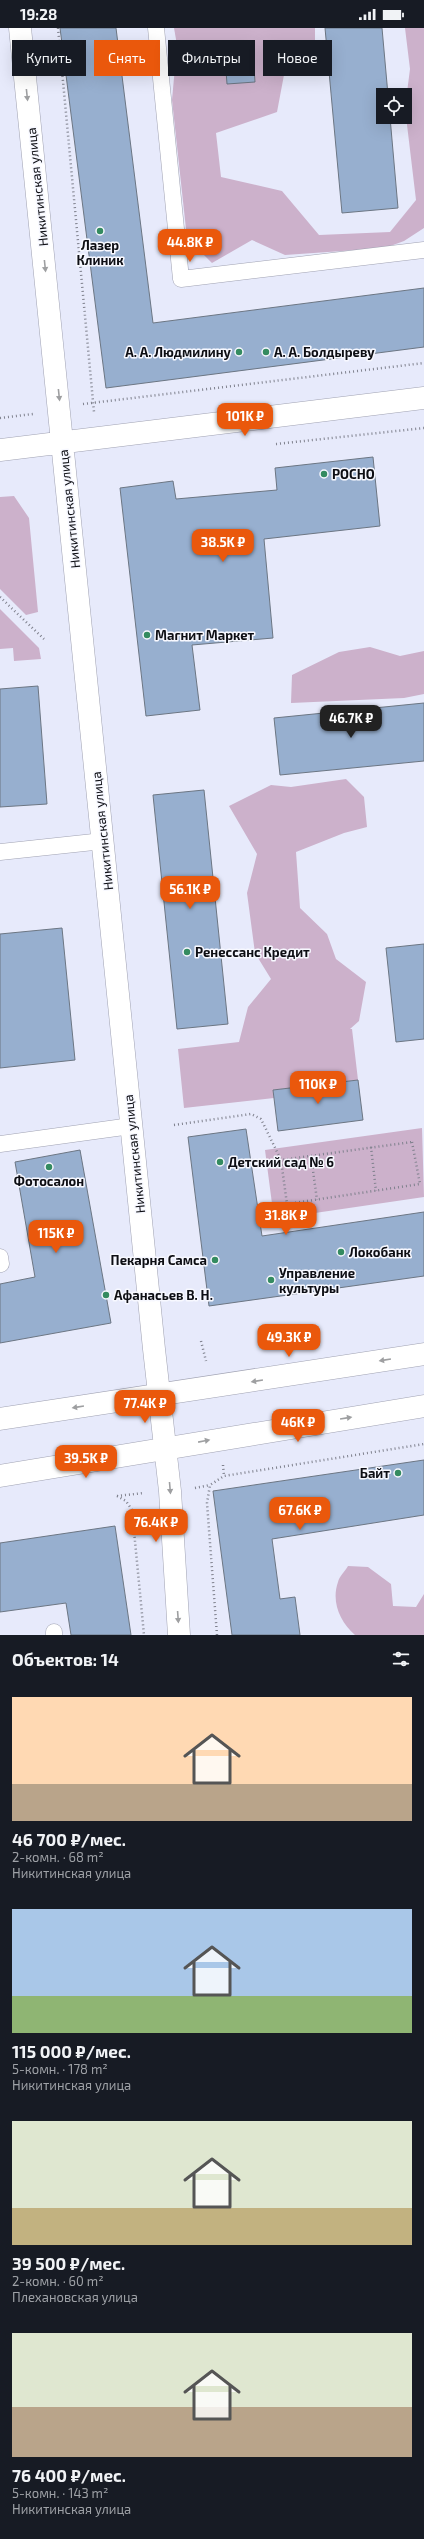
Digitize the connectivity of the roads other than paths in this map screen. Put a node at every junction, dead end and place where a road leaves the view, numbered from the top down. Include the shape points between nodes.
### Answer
1 (20, 28) edge
2 (156, 28) edge
3 (424, 250) edge
4 (424, 398) edge
5 (62, 443) junction
6 (0, 450) edge
7 (102, 841) junction
8 (0, 852) edge
9 (131, 1126) junction
10 (0, 1144) edge
11 (424, 1354) edge
12 (158, 1394) junction
13 (424, 1406) edge
14 (0, 1419) edge
15 (166, 1449) junction
16 (0, 1476) edge
17 (180, 1635) edge

1 -> 5 street, Никитинская улица
2 - 3 lane via 181,279
4 - 5 street
5 - 6 street
5 - 7 street, Никитинская улица
7 - 8 lane
7 - 9 street, Никитинская улица
9 - 10 lane
9 - 12 street, Никитинская улица
11 -> 12 street
12 -> 14 street
12 - 15 street, Никитинская улица
15 -> 13 street
15 - 16 street
15 -> 17 street, Никитинская улица

